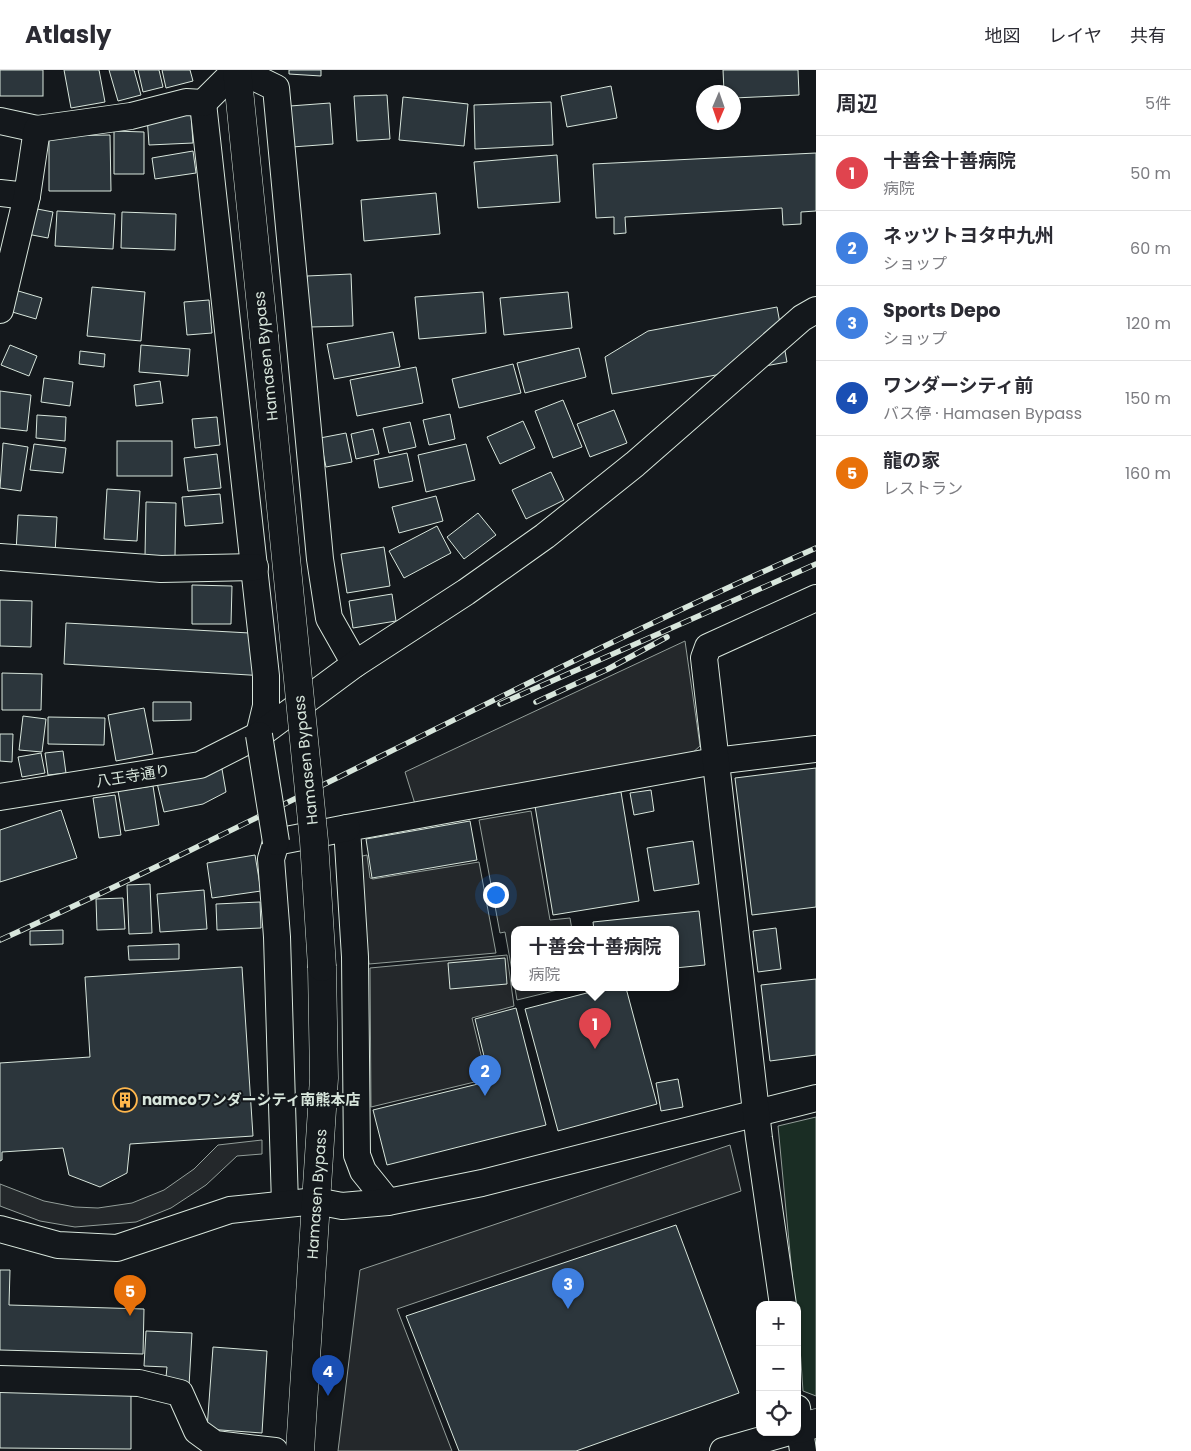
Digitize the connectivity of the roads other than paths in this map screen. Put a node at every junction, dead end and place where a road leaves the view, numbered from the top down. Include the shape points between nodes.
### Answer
1 (238, 70) edge
2 (203, 103) junction
3 (0, 121) edge
4 (37, 129) junction
5 (0, 193) edge
6 (27, 196) junction
7 (0, 310) edge
8 (816, 310) edge
9 (0, 557) edge
10 (255, 566) junction
11 (816, 598) edge
12 (355, 664) junction
13 (259, 735) junction
14 (816, 750) edge
15 (716, 761) junction
16 (0, 797) edge
17 (347, 828) junction
18 (276, 842) junction
19 (816, 1098) edge
20 (756, 1112) junction
21 (316, 1201) junction
22 (388, 1202) junction
23 (285, 1204) junction
24 (0, 1229) edge
25 (782, 1301) edge
26 (0, 1378) edge
27 (776, 1436) edge
28 (275, 1451) edge
29 (300, 1451) edge
30 (723, 1451) edge

1 - 2 street
1 - 12 street via 276,88 328,618
1 - 21 highway, Hamasen Bypass, bridge via 314,841 322,968 324,1078
2 - 4 street via 186,102 130,116
2 - 10 street
3 - 4 street
4 - 6 street
5 - 6 street
6 - 7 street
8 - 12 street, 八王寺通り via 802,318 635,464 545,536 458,598
9 - 10 street via 161,569
10 - 13 street via 266,676 266,706
11 - 15 street via 708,647 704,658
12 - 13 street, 八王寺通り
13 - 16 street, 八王寺通り via 200,766
13 - 18 street, bridge
14 - 15 street
15 - 17 street
15 - 20 street
17 - 18 street
17 - 22 street via 355,957 357,1155 363,1171
18 - 23 street via 271,859 277,937
19 - 20 street
20 - 22 street via 482,1183
20 - 25 street
21 - 22 street via 342,1206
21 - 23 street
21 - 29 highway, Hamasen Bypass
23 - 24 street via 230,1210 117,1248 58,1245
26 - 28 street via 139,1383 180,1393 197,1431 215,1444
27 - 30 street

